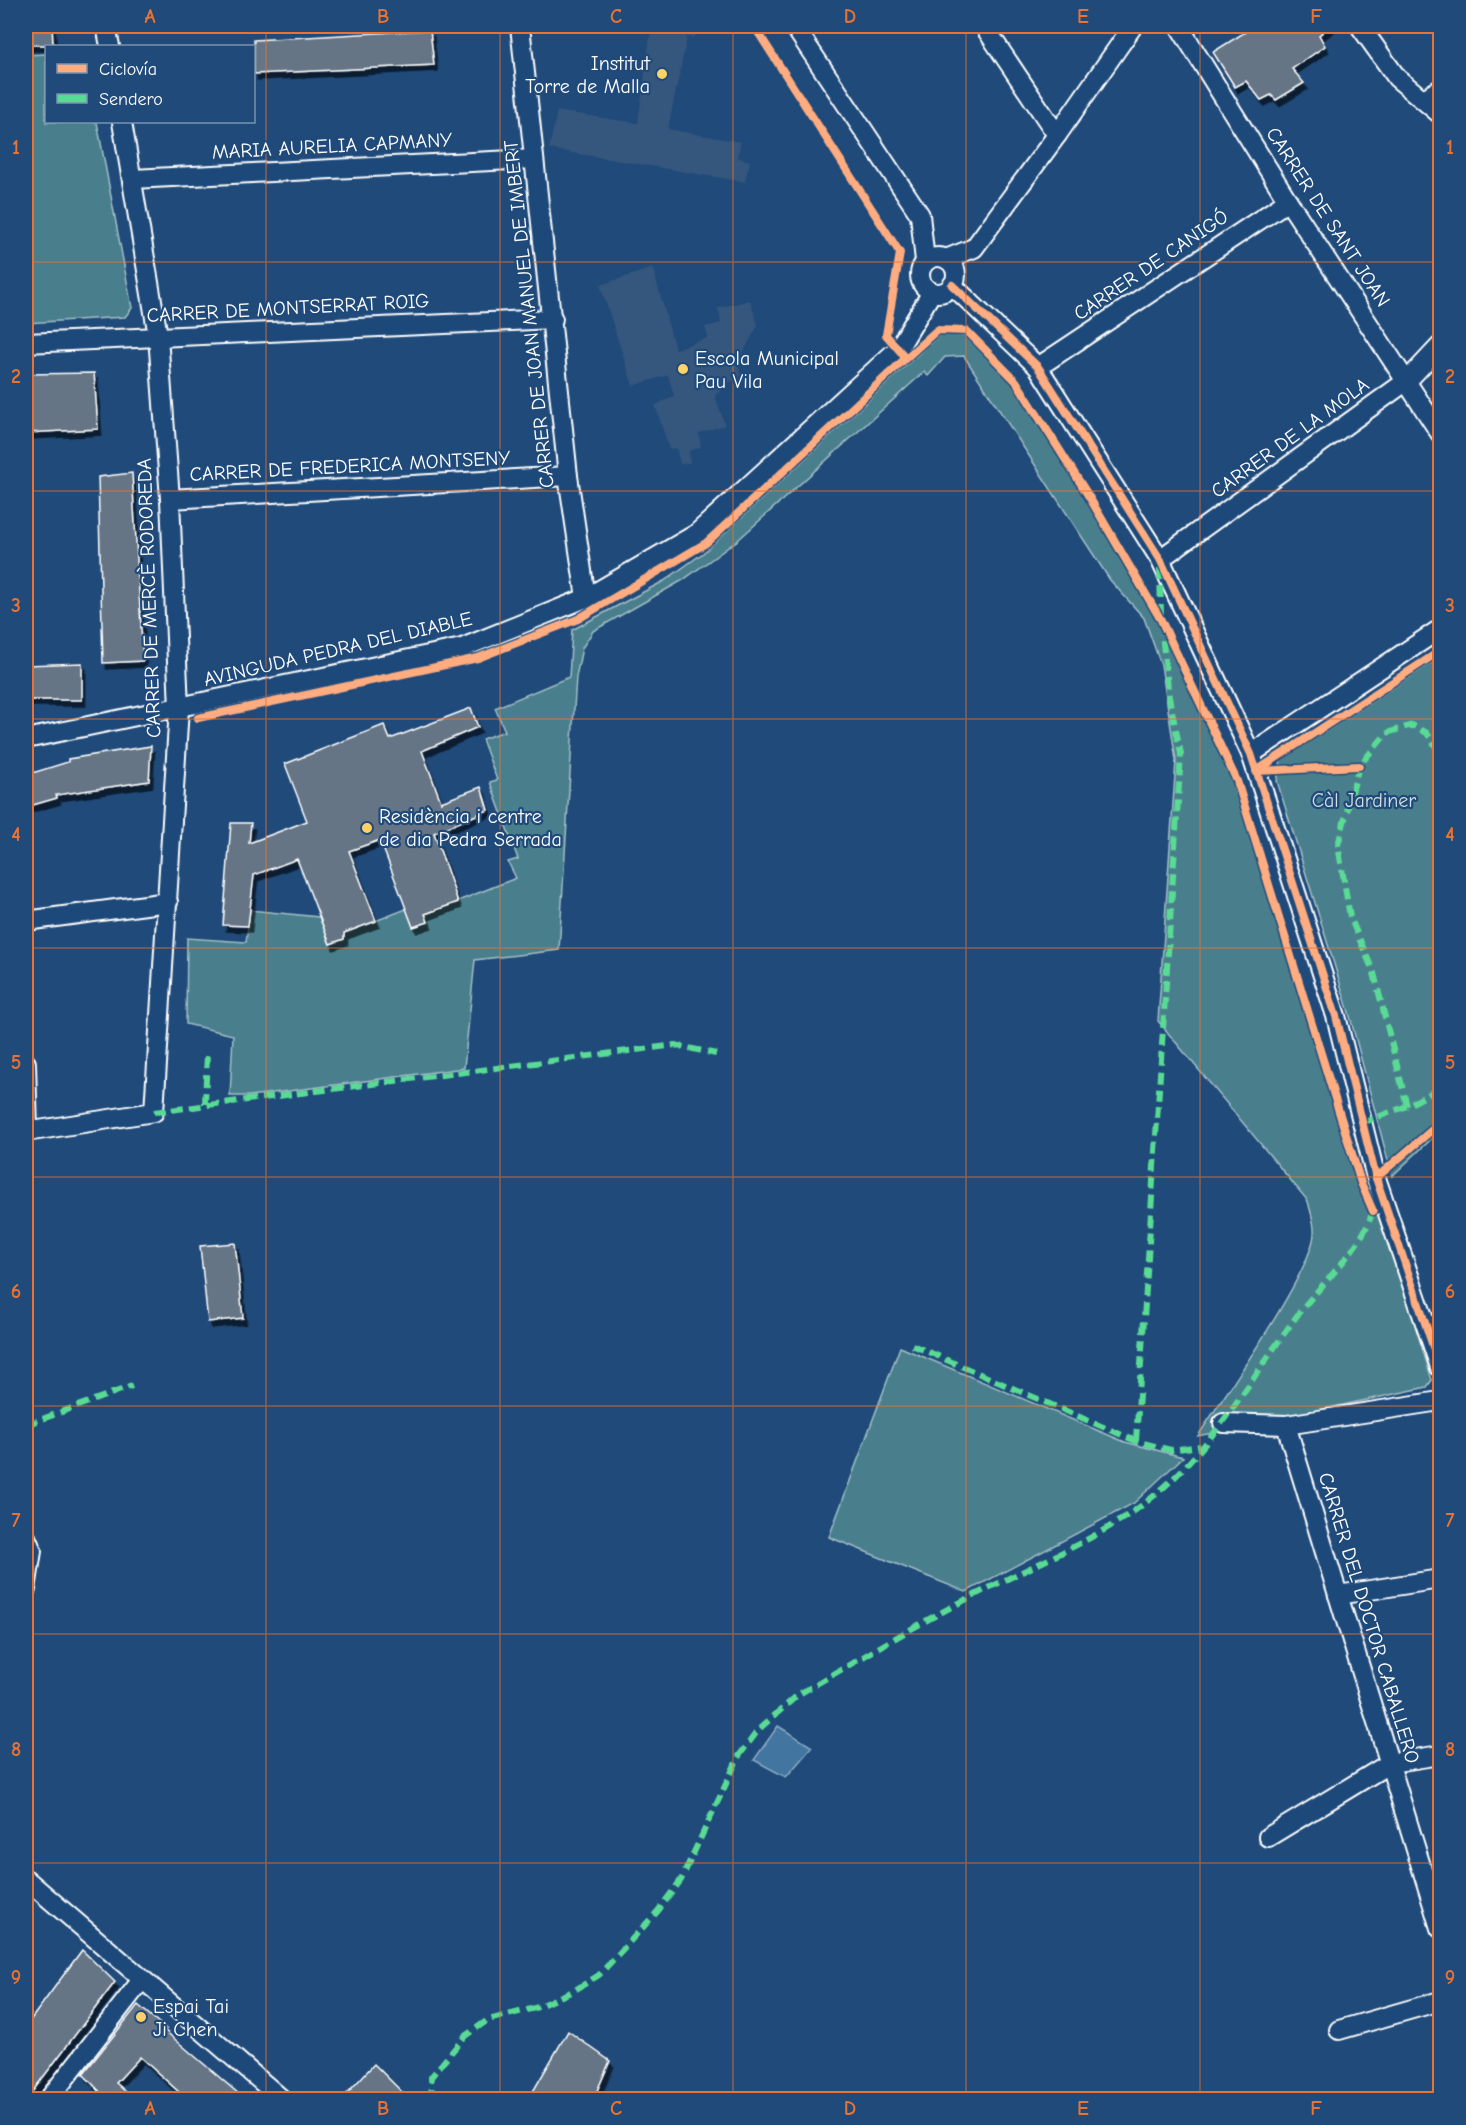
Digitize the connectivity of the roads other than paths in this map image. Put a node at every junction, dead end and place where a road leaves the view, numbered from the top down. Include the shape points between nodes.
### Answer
1 (106, 26) edge
2 (520, 26) edge
3 (794, 26) edge
4 (984, 26) edge
5 (1133, 26) edge
6 (1179, 26) edge
7 (1359, 26) edge
8 (110, 45) edge
9 (1440, 89) edge
10 (1424, 99) junction
11 (1440, 114) edge
12 (122, 123) edge
13 (1058, 135) junction
14 (534, 159) junction
15 (132, 179) junction
16 (1288, 201) junction
17 (946, 258) junction
18 (926, 261) junction
19 (952, 285) junction
20 (932, 292) junction
21 (553, 319) junction
22 (158, 336) junction
23 (26, 343) edge
24 (1440, 346) edge
25 (1038, 367) junction
26 (1408, 380) junction
27 (1440, 432) edge
28 (568, 476) junction
29 (170, 499) junction
30 (1160, 559) junction
31 (586, 598) junction
32 (1440, 629) edge
33 (179, 708) junction
34 (26, 739) edge
35 (1251, 754) junction
36 (168, 902) junction
37 (26, 921) edge
38 (26, 1063) edge
39 (27, 1132) edge
40 (1440, 1367) edge
41 (1440, 1401) edge
42 (1223, 1424) dead end
43 (1286, 1425) junction
44 (26, 1537) edge
45 (1440, 1579) edge
46 (26, 1589) edge
47 (1338, 1595) junction
48 (1440, 1755) edge
49 (1390, 1763) junction
50 (1268, 1837) dead end
51 (26, 1879) edge
52 (1440, 1928) edge
53 (141, 1981) junction
54 (1440, 2001) edge
55 (1340, 2030) dead end
56 (50, 2099) edge
57 (283, 2100) edge

1 - 8 street
2 - 14 street, CARRER DE JOAN MANUEL DE IMBERT
3 - 18 street via 920,215
4 - 13 street
5 - 13 street
6 - 16 street, CARRER DE SANT JOAN
7 - 10 street via 1397,78
9 - 10 street
10 - 11 street
12 - 15 street, CARRER DE MERCÈ RODOREDA
13 - 17 street via 974,248
14 - 15 street, MARIA AURELIA CAPMANY
14 - 21 street, CARRER DE JOAN MANUEL DE IMBERT
15 - 22 street, CARRER DE MERCÈ RODOREDA
16 - 25 street, CARRER DE CANIGÓ
16 - 26 street, CARRER DE SANT JOAN
17 - 18 street via 937,256
17 - 19 street via 955,267
18 - 20 street via 919,272 920,279
19 - 20 street via 942,292
19 - 25 street
20 - 31 street, AVINGUDA PEDRA DEL DIABLE via 898,348 696,534
21 - 22 street, CARRER DE MONTSERRAT ROIG
21 - 28 street, CARRER DE JOAN MANUEL DE IMBERT
22 - 23 street, CARRER DE MONTSERRAT ROIG
22 - 29 street, CARRER DE MERCÈ RODOREDA
24 - 26 street, CARRER DE LA MOLA
25 - 30 street
26 - 27 street, CARRER DE SANT JOAN
26 - 30 street, CARRER DE LA MOLA
28 - 29 street, CARRER DE FREDERICA MONTSENY
28 - 31 street, CARRER DE JOAN MANUEL DE IMBERT
29 - 33 street, CARRER DE MERCÈ RODOREDA
30 - 35 street
31 - 33 street, AVINGUDA PEDRA DEL DIABLE via 462,648
32 - 35 street
33 - 34 street, AVINGUDA PEDRA DEL DIABLE
33 - 36 street, CARRER DE MERCÈ RODOREDA
35 - 40 street via 1336,1016 1376,1178
36 - 37 street
36 - 39 street, CARRER DE MERCÈ RODOREDA via 154,1112
38 - 39 street
41 - 43 street
42 - 43 street
43 - 47 street, CARRER DEL DOCTOR CABALLERO
44 - 46 street via 32,1551
45 - 47 street
47 - 49 street, CARRER DEL DOCTOR CABALLERO
48 - 49 street
49 - 50 street
49 - 52 street, CARRER DEL DOCTOR CABALLERO
51 - 53 street
53 - 56 street
53 - 57 street
54 - 55 street

